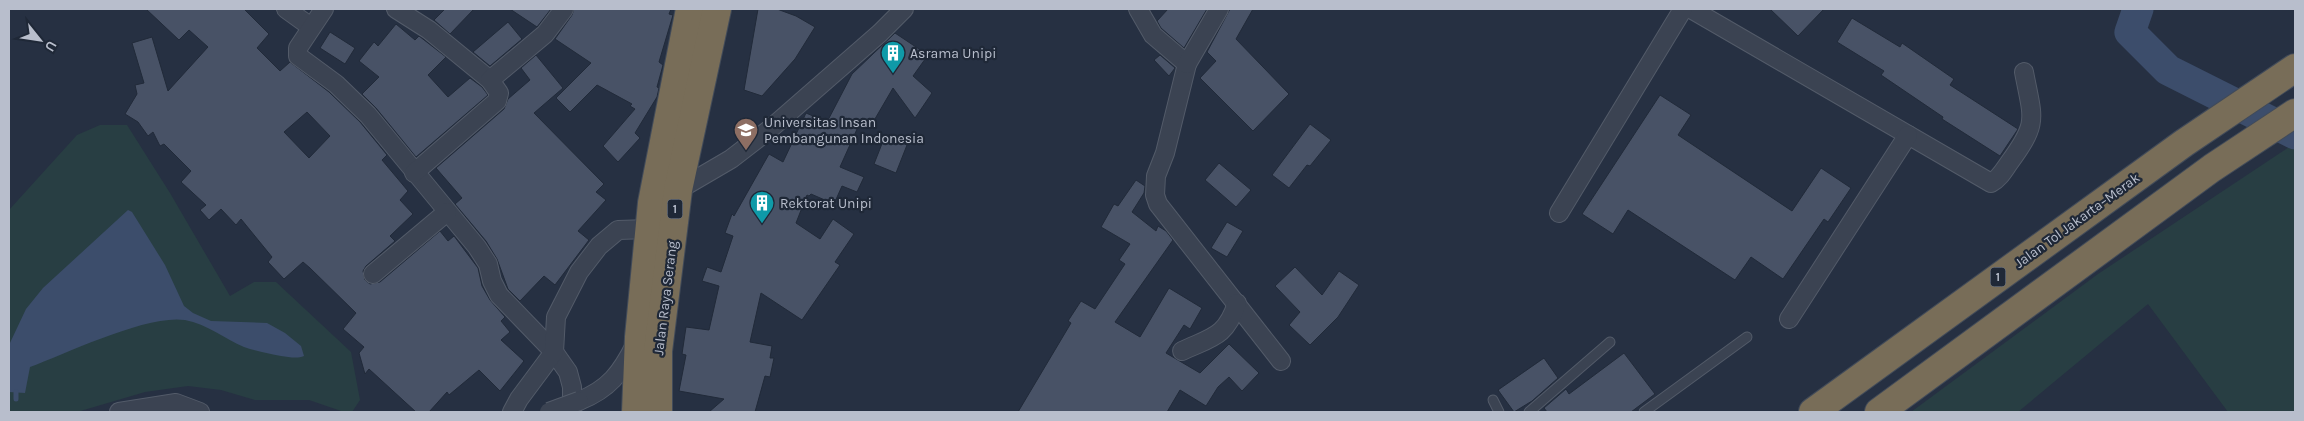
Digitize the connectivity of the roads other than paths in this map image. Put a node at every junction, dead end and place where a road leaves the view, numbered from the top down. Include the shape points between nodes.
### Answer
1 (286, 9) edge
2 (324, 9) edge
3 (396, 9) edge
4 (564, 9) edge
5 (690, 9) edge
6 (717, 9) edge
7 (904, 9) edge
8 (1138, 9) edge
9 (1219, 9) edge
10 (1684, 9) edge
11 (1691, 9) edge
12 (421, 15) edge
13 (311, 27) junction
14 (1187, 64) junction
15 (2024, 72) dead end
16 (2289, 72) edge
17 (490, 80) junction
18 (2295, 113) edge
19 (1908, 136) junction
20 (414, 173) junction
21 (678, 190) junction
22 (447, 212) junction
23 (1559, 213) dead end
24 (649, 229) junction
25 (373, 274) dead end
26 (1237, 303) junction
27 (1789, 319) dead end
28 (639, 337) junction
29 (1746, 337) dead end
30 (1610, 342) dead end
31 (1182, 351) dead end
32 (554, 352) junction
33 (1281, 361) dead end
34 (1493, 400) dead end
35 (576, 407) edge
36 (119, 412) edge
37 (200, 412) edge
38 (512, 412) edge
39 (549, 412) edge
40 (636, 412) edge
41 (658, 412) edge
42 (1499, 412) edge
43 (1529, 412) edge
44 (1644, 412) edge
45 (1812, 412) edge
46 (1879, 412) edge

1 - 13 street
2 - 13 street
3 - 12 street
4 - 17 street via 545,34
5 - 24 highway, Jalan Raya Serang / 1
6 - 21 highway, Jalan Raya Serang / 1
7 - 21 street via 770,129 731,159
8 - 14 street via 1153,35
9 - 14 street
10 - 23 street
11 - 19 street
12 - 17 street via 429,30
13 - 20 street via 298,48 298,56 336,84 368,115
14 - 26 street via 1166,153 1156,176 1156,195 1158,204
15 - 19 street via 2032,125 2026,139 1994,182 1986,181
16 - 45 highway, Jalan Tol Jakarta–Merak / 1 via 2184,143
17 - 20 street via 499,93 497,101
18 - 46 highway via 2212,168
19 - 27 street
20 - 22 street
21 - 41 highway, Jalan Raya Serang / 1 via 658,351
22 - 25 street
22 - 32 street via 488,264 498,295
24 - 28 highway, Jalan Raya Serang / 1
24 - 32 street via 618,230 599,246 579,272 556,317
26 - 31 street via 1230,322 1222,331
26 - 33 street
28 - 35 street via 623,368 608,386
28 - 40 highway, Jalan Raya Serang / 1
29 - 44 lane
30 - 43 lane
32 - 35 street via 568,372
32 - 38 street
34 - 42 lane
35 - 39 street, bridge
36 - 37 street via 176,403

